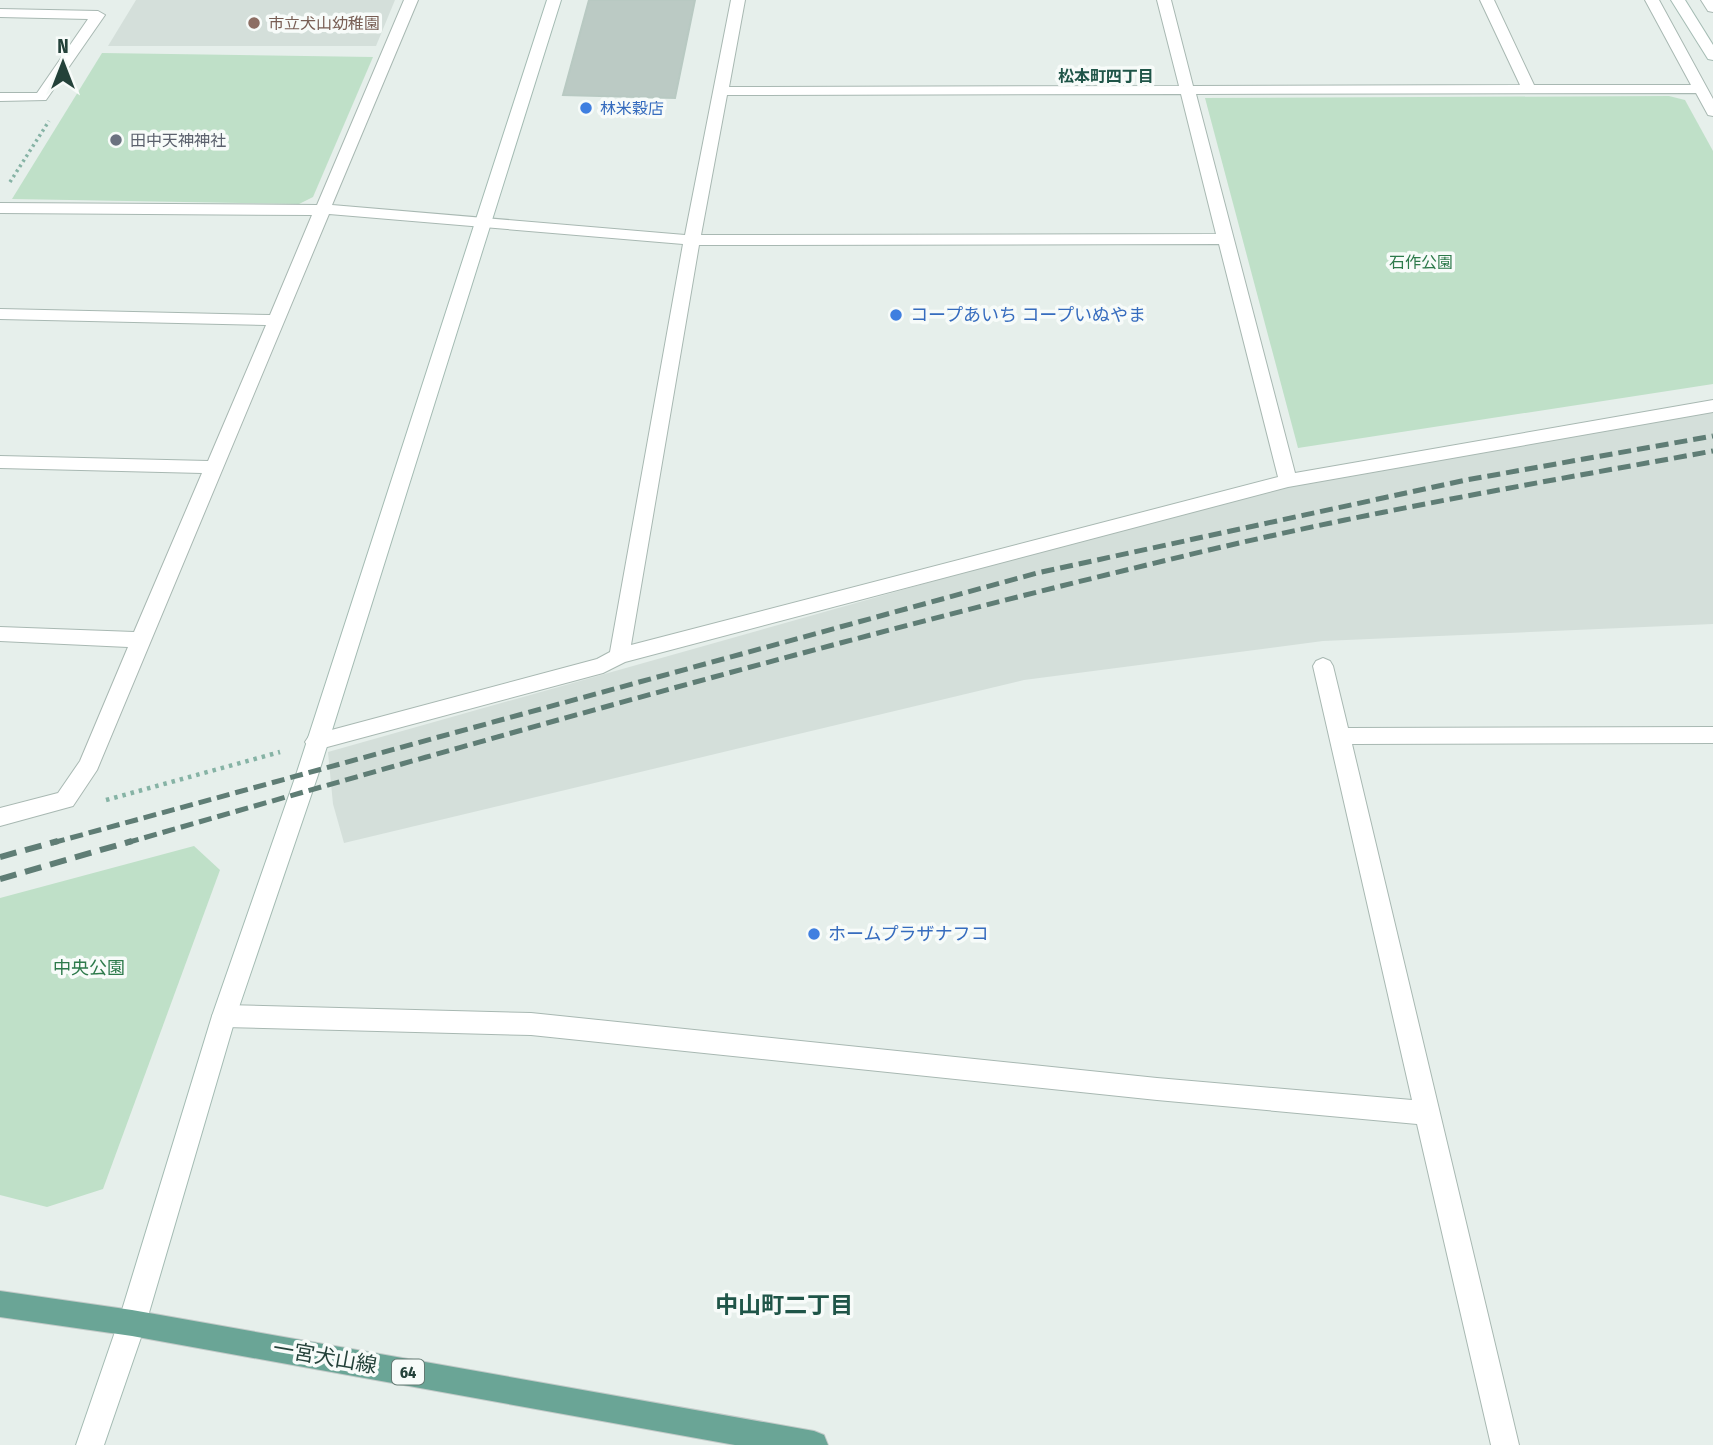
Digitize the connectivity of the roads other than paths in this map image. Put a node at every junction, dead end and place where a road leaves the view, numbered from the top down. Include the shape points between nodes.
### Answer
1 (411, 0) edge
2 (554, 0) edge
3 (738, 0) edge
4 (1164, 0) edge
5 (1487, 0) edge
6 (1652, 0) edge
7 (1678, 0) edge
8 (1708, 0) edge
9 (1713, 8) edge
10 (0, 13) edge
11 (1713, 56) edge
12 (1529, 89) junction
13 (1699, 89) junction
14 (1186, 90) junction
15 (722, 91) junction
16 (0, 97) edge
17 (1713, 112) edge
18 (0, 208) edge
19 (324, 209) junction
20 (485, 223) junction
21 (1225, 239) junction
22 (692, 240) junction
23 (0, 314) edge
24 (276, 320) junction
25 (1713, 406) edge
26 (0, 462) edge
27 (212, 467) junction
28 (1288, 481) junction
29 (0, 634) edge
30 (140, 640) junction
31 (619, 656) junction
32 (1323, 666) dead end
33 (1713, 735) edge
34 (1340, 736) junction
35 (316, 741) junction
36 (0, 817) edge
37 (224, 1016) junction
38 (1425, 1113) junction
39 (0, 1304) edge
40 (132, 1323) junction
41 (90, 1445) edge
42 (814, 1445) edge
43 (1505, 1445) edge

1 - 19 street
2 - 20 street
3 - 15 street
4 - 14 street
5 - 12 street
6 - 13 street
7 - 11 street
8 - 9 street
10 - 16 street via 98,15 41,97
12 - 13 street
12 - 14 street
13 - 17 street
14 - 15 street
14 - 21 street
15 - 22 street
18 - 19 street
19 - 20 street
19 - 24 street
20 - 22 street
20 - 35 street
21 - 22 street
21 - 28 street
22 - 31 street
23 - 24 street
24 - 27 street
25 - 28 street
26 - 27 street
27 - 30 street
28 - 31 street
29 - 30 street
30 - 36 street via 89,764 65,800
31 - 35 street via 603,665
32 - 34 street
33 - 34 street
34 - 38 street
35 - 37 street
37 - 38 street via 531,1024
37 - 40 street
38 - 43 street
39 - 40 main road, 一宮犬山線 / 64
40 - 41 street
40 - 42 main road, 一宮犬山線 / 64

